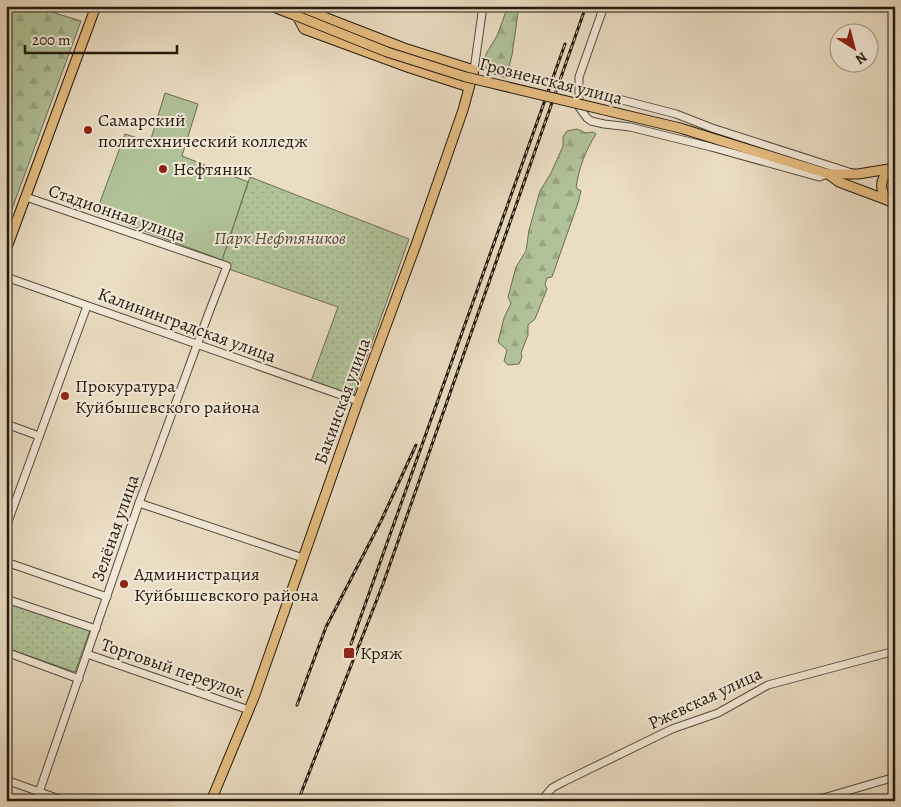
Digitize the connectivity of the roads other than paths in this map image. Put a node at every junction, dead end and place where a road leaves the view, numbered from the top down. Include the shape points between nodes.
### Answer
1 (96, 6) edge
2 (271, 6) edge
3 (483, 6) edge
4 (604, 6) edge
5 (297, 16) junction
6 (444, 61) junction
7 (474, 70) junction
8 (469, 87) junction
9 (580, 89) junction
10 (892, 169) edge
11 (828, 174) junction
12 (858, 174) junction
13 (26, 197) junction
14 (892, 202) edge
15 (6, 250) edge
16 (227, 266) joint
17 (6, 278) edge
18 (86, 306) junction
19 (198, 346) junction
20 (358, 401) junction
21 (6, 424) edge
22 (39, 436) junction
23 (140, 503) junction
24 (6, 527) edge
25 (303, 558) junction
26 (6, 562) edge
27 (107, 597) junction
28 (6, 599) edge
29 (96, 629) junction
30 (895, 651) edge
31 (6, 652) edge
32 (87, 654) junction
33 (79, 679) junction
34 (249, 710) junction
35 (895, 777) edge
36 (6, 780) edge
37 (39, 792) junction
38 (36, 801) edge
39 (65, 801) edge
40 (211, 801) edge
41 (541, 801) edge
42 (813, 801) edge

1 - 13 main road
2 - 5 main road, Грозненская улица
3 - 7 street, Бакинская улица
4 - 9 street via 579,77
5 - 6 main road via 311,12
5 - 8 main road via 304,29
5 - 11 main road, Грозненская улица, bridge via 387,52 466,77 680,128
6 - 7 main road
6 - 8 main road
7 - 8 main road, Бакинская улица
8 - 20 main road, Бакинская улица via 417,242
9 - 11 street via 579,107 592,121 648,131 819,177
9 - 12 street via 676,114
10 - 12 main road
10 - 14 main road via 884,176 881,186 884,195
11 - 12 main road
11 - 14 main road via 839,182
13 - 15 main road
13 - 16 street, Стадионная улица
16 - 19 street, Зелёная улица
17 - 18 street, Калининградская улица
18 - 19 street, Калининградская улица
18 - 22 street
19 - 20 street, Калининградская улица
19 - 23 street, Зелёная улица
20 - 25 main road, Бакинская улица
21 - 22 street
22 - 24 street
23 - 25 street
23 - 27 street, Зелёная улица
25 - 34 main road, Бакинская улица
26 - 27 street
27 - 29 street, Зелёная улица
28 - 29 street, Торговый переулок
29 - 32 street, Зелёная улица
30 - 41 street, Ржевская улица via 768,684 718,712 672,729 563,782 552,788
31 - 33 street
32 - 33 street, Зелёная улица
32 - 34 street, Торговый переулок
33 - 37 street, Зелёная улица
34 - 40 main road, Бакинская улица
35 - 42 street
36 - 37 street
37 - 38 street, Зелёная улица
37 - 39 street

